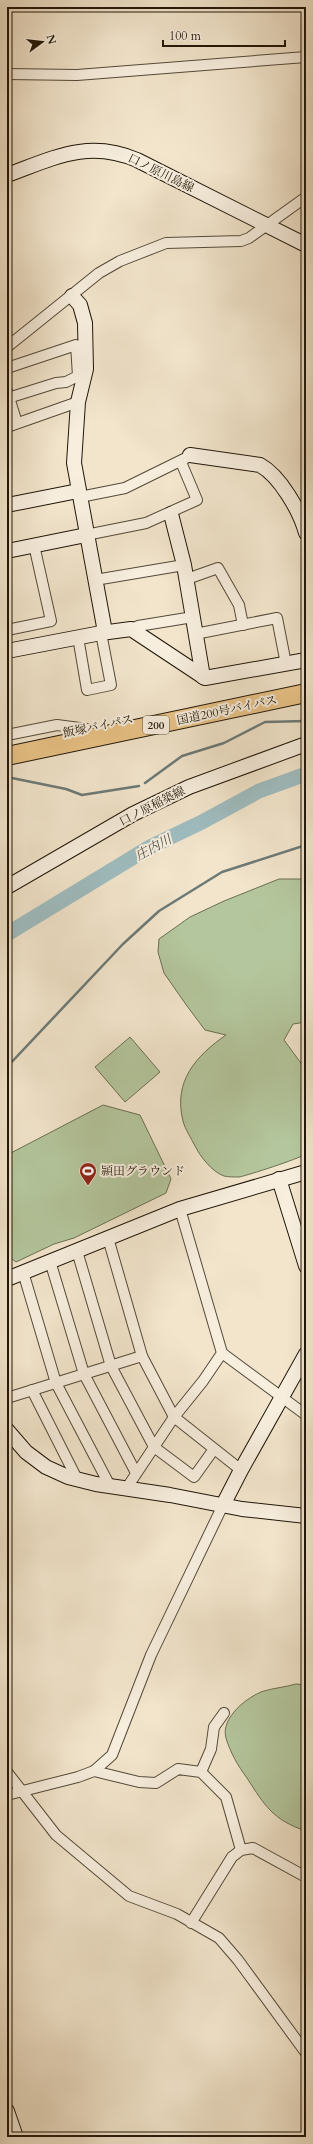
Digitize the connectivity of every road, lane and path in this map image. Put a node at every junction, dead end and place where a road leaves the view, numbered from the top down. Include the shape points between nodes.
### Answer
1 (306, 57) edge
2 (7, 74) edge
3 (7, 175) edge
4 (306, 197) edge
5 (267, 225) junction
6 (306, 245) edge
7 (72, 296) junction
8 (81, 344) junction
9 (7, 347) edge
10 (7, 368) edge
11 (8, 394) edge
12 (78, 402) junction
13 (17, 424) junction
14 (7, 427) edge
15 (185, 458) junction
16 (79, 494) junction
17 (7, 505) edge
18 (171, 514) junction
19 (302, 515) edge
20 (306, 533) edge
21 (86, 535) junction
22 (34, 545) junction
23 (7, 551) edge
24 (184, 565) junction
25 (187, 579) junction
26 (95, 580) junction
27 (193, 617) junction
28 (243, 625) junction
29 (131, 629) junction
30 (7, 630) edge
31 (103, 632) junction
32 (195, 634) junction
33 (78, 637) junction
34 (7, 651) edge
35 (306, 660) edge
36 (286, 664) junction
37 (203, 677) junction
38 (306, 682) edge
39 (306, 693) edge
40 (87, 728) junction
41 (7, 735) edge
42 (306, 744) edge
43 (7, 745) edge
44 (7, 756) edge
45 (7, 887) edge
46 (306, 1172) edge
47 (279, 1179) junction
48 (180, 1209) junction
49 (108, 1238) junction
50 (77, 1250) junction
51 (50, 1261) junction
52 (306, 1266) edge
53 (23, 1272) junction
54 (7, 1279) edge
55 (222, 1353) junction
56 (306, 1354) edge
57 (142, 1356) junction
58 (111, 1366) junction
59 (84, 1374) junction
60 (56, 1383) junction
61 (32, 1390) junction
62 (7, 1398) edge
63 (282, 1398) junction
64 (306, 1415) edge
65 (174, 1417) junction
66 (7, 1430) edge
67 (154, 1447) junction
68 (214, 1449) junction
69 (241, 1470) junction
70 (136, 1473) junction
71 (77, 1480) junction
72 (110, 1486) junction
73 (126, 1489) junction
74 (223, 1504) junction
75 (306, 1516) edge
76 (224, 1713) dead end
77 (94, 1771) junction
78 (7, 1772) edge
79 (201, 1772) junction
80 (21, 1790) junction
81 (7, 1795) edge
82 (241, 1850) junction
83 (306, 1877) edge
84 (191, 1923) junction
85 (306, 2053) edge
86 (7, 2111) edge
87 (16, 2137) edge

1 - 2 street via 76,75
3 - 5 street, 口ノ原川島線 via 78,151 115,152 137,160
4 - 5 street
5 - 6 street, 口ノ原川島線
5 - 7 street via 249,238 241,240 166,243 141,251 99,273
7 - 8 street via 83,313
7 - 9 street
8 - 10 street
8 - 11 street via 78,376 66,382
8 - 12 street via 86,368
11 - 13 street
12 - 13 street
12 - 16 street via 74,463
13 - 14 street
15 - 16 street via 125,488
15 - 18 street via 197,500
15 - 19 street via 260,465 268,469 278,480
16 - 17 street
16 - 21 street
18 - 21 street via 146,524
18 - 24 street
19 - 20 street
21 - 22 street
21 - 26 street
22 - 23 street
22 - 30 street via 51,621
24 - 25 street
24 - 26 street
25 - 27 street
25 - 28 street via 218,568 239,605
26 - 31 street
27 - 29 street
27 - 32 street
28 - 32 street
28 - 36 street via 277,618
29 - 31 street
29 - 37 street
31 - 33 street
31 - 33 street via 111,685 87,690
32 - 37 street
33 - 34 street
35 - 36 street
36 - 37 street via 211,678
38 - 40 highway, 飯塚バイパス / 200
39 - 44 highway, 国道200号バイパス / 200
40 - 41 street via 57,725
40 - 43 highway, 飯塚バイパス / 200
42 - 45 street, 口ノ原稲築線 via 189,787 133,814
46 - 47 street
47 - 48 street
47 - 52 street
48 - 49 street
48 - 55 street
49 - 50 street
49 - 57 street
50 - 51 street
50 - 58 street
51 - 53 street
51 - 59 street
53 - 54 street
53 - 60 street
55 - 63 street
55 - 65 street
56 - 63 street
57 - 58 street
57 - 65 street
58 - 59 street
58 - 67 street
59 - 60 street
59 - 70 street
60 - 61 street
60 - 72 street
61 - 62 street
61 - 71 street
63 - 64 street
63 - 69 street
65 - 67 street
65 - 68 street
66 - 71 street via 26,1452 46,1467
67 - 68 street via 194,1477
67 - 70 street
68 - 69 street
69 - 74 street
70 - 73 street
71 - 72 street
72 - 73 street
73 - 74 street
74 - 75 street via 242,1509
74 - 77 street via 151,1655 117,1745 108,1760
76 - 79 street via 214,1727 211,1749
77 - 79 street via 138,1782 156,1783 178,1769
77 - 80 street via 78,1778
78 - 80 street
79 - 82 street via 226,1797
80 - 81 street
80 - 84 street via 56,1835 129,1896 177,1914
82 - 83 street via 253,1848
82 - 84 street via 232,1857
84 - 85 street via 219,1938 234,1954
86 - 87 street

